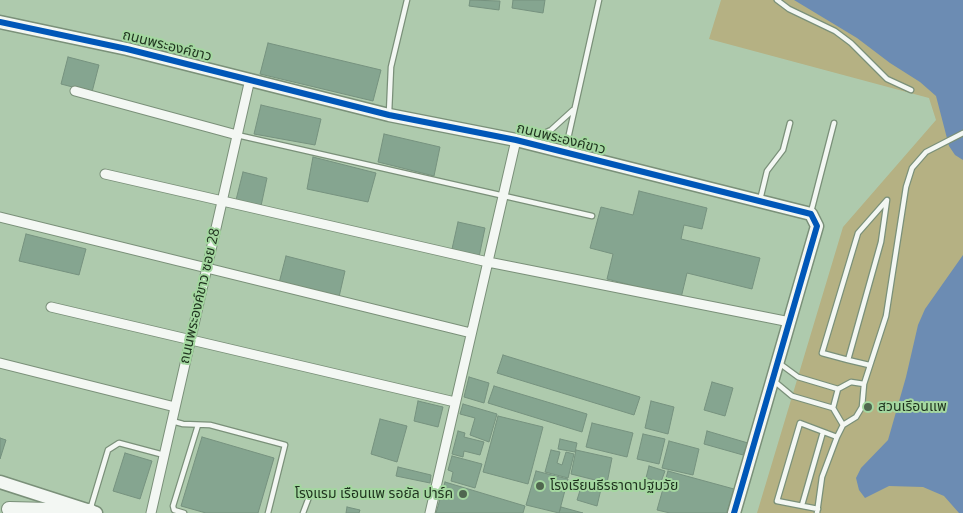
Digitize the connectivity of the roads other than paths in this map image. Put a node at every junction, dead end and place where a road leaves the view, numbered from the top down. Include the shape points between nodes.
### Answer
1 (407, 0) edge
2 (599, 0) edge
3 (777, 0) edge
4 (0, 22) edge
5 (250, 79) junction
6 (911, 90) dead end
7 (75, 91) dead end
8 (573, 110) junction
9 (389, 115) junction
10 (790, 123) dead end
11 (834, 123) dead end
12 (963, 133) edge
13 (237, 135) junction
14 (520, 141) junction
15 (565, 153) junction
16 (105, 174) dead end
17 (502, 196) junction
18 (222, 201) junction
19 (759, 201) junction
20 (810, 214) junction
21 (592, 216) dead end
22 (0, 217) edge
23 (488, 262) junction
24 (207, 268) junction
25 (51, 307) dead end
26 (790, 322) junction
27 (471, 332) junction
28 (190, 340) junction
29 (848, 360) junction
30 (778, 362) junction
31 (0, 363) edge
32 (869, 365) junction
33 (773, 380) junction
34 (864, 384) junction
35 (838, 389) junction
36 (455, 402) junction
37 (175, 407) junction
38 (833, 408) junction
39 (172, 421) junction
40 (198, 425) junction
41 (843, 425) junction
42 (823, 432) junction
43 (837, 438) junction
44 (164, 455) junction
45 (0, 482) edge
46 (309, 496) dead end
47 (802, 505) junction
48 (10, 509) edge
49 (818, 511) edge
50 (93, 512) edge
51 (151, 513) edge
52 (184, 513) edge
53 (268, 513) edge
54 (303, 513) edge
55 (430, 513) edge
56 (734, 513) edge

1 - 9 lane via 391,67
2 - 8 lane
3 - 6 lane via 835,31 887,79
4 - 5 street, ถนนพระองค์ขาว
5 - 9 street, ถนนพระองค์ขาว
5 - 13 street, ถนนพระองค์ขาว ซอย 28
7 - 13 street
8 - 14 lane via 551,130
8 - 15 lane
9 - 14 street, ถนนพระองค์ขาว
10 - 19 lane via 783,150 767,170
11 - 20 lane
12 - 32 lane via 926,152 912,168 906,187 886,316
13 - 17 lane
13 - 18 street, ถนนพระองค์ขาว ซอย 28
14 - 15 street, ถนนพระองค์ขาว
14 - 17 street
15 - 19 street, ถนนพระองค์ขาว
16 - 18 street
17 - 21 lane
17 - 23 street
18 - 23 street
18 - 24 street, ถนนพระองค์ขาว ซอย 28
19 - 20 street, ถนนพระองค์ขาว
20 - 26 street via 817,226
22 - 24 street
23 - 26 street
23 - 27 street
24 - 27 street
24 - 28 street, ถนนพระองค์ขาว ซอย 28
25 - 28 street
26 - 30 street
27 - 36 street
28 - 36 street
28 - 37 street, ถนนพระองค์ขาว ซอย 28
29 - 29 lane via 822,353 858,233 887,200 881,242
29 - 32 lane
30 - 33 street
30 - 35 lane via 798,377
31 - 37 street
32 - 34 lane
33 - 38 lane via 792,396
33 - 56 street
34 - 35 lane via 850,382
34 - 41 lane via 862,407 856,417
35 - 38 lane
36 - 55 street
37 - 39 street, ถนนพระองค์ขาว ซอย 28
38 - 41 lane
39 - 40 lane
39 - 44 street, ถนนพระองค์ขาว ซอย 28
40 - 52 lane via 173,506 174,510
40 - 53 lane via 210,425 285,446
41 - 43 lane
42 - 43 lane
42 - 47 lane
42 - 47 lane via 800,424 777,501
43 - 49 lane via 822,477
44 - 50 lane via 120,443 108,450
44 - 51 street, ถนนพระองค์ขาว ซอย 28
45 - 50 street
46 - 54 lane
47 - 49 lane
48 - 50 main road

